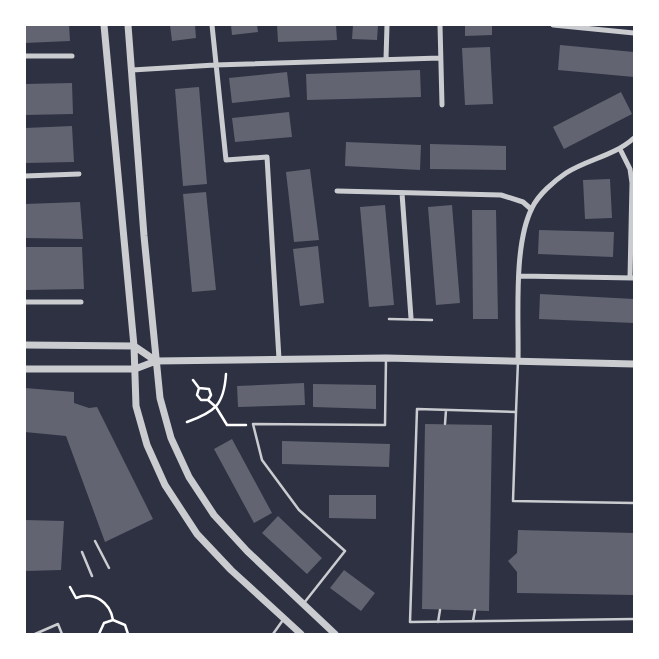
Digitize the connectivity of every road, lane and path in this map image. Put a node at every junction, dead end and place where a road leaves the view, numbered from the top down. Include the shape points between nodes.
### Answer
1 (104, 25) edge
2 (128, 25) edge
3 (212, 25) edge
4 (387, 25) edge
5 (440, 25) edge
6 (553, 25) edge
7 (634, 33) edge
8 (25, 56) edge
9 (72, 56) dead end
10 (440, 58) junction
11 (386, 59) junction
12 (215, 65) junction
13 (132, 70) junction
14 (442, 105) dead end
15 (634, 138) edge
16 (620, 149) junction
17 (79, 174) dead end
18 (25, 176) edge
19 (338, 190) dead end
20 (402, 192) junction
21 (531, 209) junction
22 (520, 276) junction
23 (632, 278) edge
24 (25, 302) edge
25 (81, 302) dead end
26 (411, 318) junction
27 (389, 319) dead end
28 (432, 320) dead end
29 (25, 345) edge
30 (134, 346) junction
31 (386, 358) junction
32 (279, 359) junction
33 (156, 361) junction
34 (518, 361) junction
35 (634, 364) edge
36 (25, 368) edge
37 (135, 369) junction
38 (226, 374) dead end
39 (192, 380) dead end
40 (199, 388) junction
41 (208, 400) junction
42 (216, 407) junction
43 (446, 410) junction
44 (516, 412) junction
45 (187, 422) dead end
46 (253, 424) junction
47 (445, 424) dead end
48 (634, 503) edge
49 (95, 541) dead end
50 (82, 552) dead end
51 (109, 568) dead end
52 (92, 576) dead end
53 (70, 587) dead end
54 (304, 603) junction
55 (440, 610) dead end
56 (475, 610) dead end
57 (284, 618) junction
58 (634, 619) edge
59 (113, 620) junction
60 (473, 621) junction
61 (438, 622) junction
62 (35, 634) edge
63 (62, 634) edge
64 (100, 634) edge
65 (128, 634) edge
66 (273, 634) edge
67 (301, 634) edge
68 (335, 634) edge

1 - 30 street
2 - 13 street
3 - 12 street
4 - 11 street
5 - 10 street
6 - 7 street
8 - 9 street
10 - 11 street
10 - 14 street
11 - 12 street
12 - 13 street
12 - 32 street via 226,160 267,157
13 - 33 street
15 - 16 street
16 - 21 street via 565,174
16 - 23 street via 630,169 632,183
17 - 18 street
19 - 20 street
20 - 21 street via 501,195 523,202
20 - 26 street
21 - 22 street via 521,245
22 - 23 street
22 - 34 street
24 - 25 street
26 - 27 lane
26 - 28 lane
29 - 30 street
30 - 33 street
30 - 37 street
31 - 32 street
31 - 34 street
31 - 46 lane via 385,425
32 - 33 street
33 - 37 street
33 - 54 street via 160,398 170,438 189,477 227,530
34 - 35 street
34 - 44 lane
36 - 37 street
37 - 57 street via 136,406 147,445 165,485 197,534
38 - 42 path via 222,398
39 - 40 path
40 - 41 path via 197,395 201,400
40 - 41 path via 209,389
41 - 42 path
42 - 45 path via 206,415
42 - 46 path via 228,424
43 - 44 lane
43 - 47 lane
43 - 61 lane via 417,410 410,622
44 - 48 lane via 513,501
46 - 54 lane via 262,460 298,510 345,551
49 - 51 lane
50 - 52 lane
53 - 59 path via 76,598 92,595 99,599 108,606
54 - 68 street
55 - 61 lane
56 - 60 lane
57 - 66 lane
57 - 67 street
58 - 60 lane
59 - 64 path via 104,623
59 - 65 path via 121,622
60 - 61 lane
62 - 63 lane via 58,624

